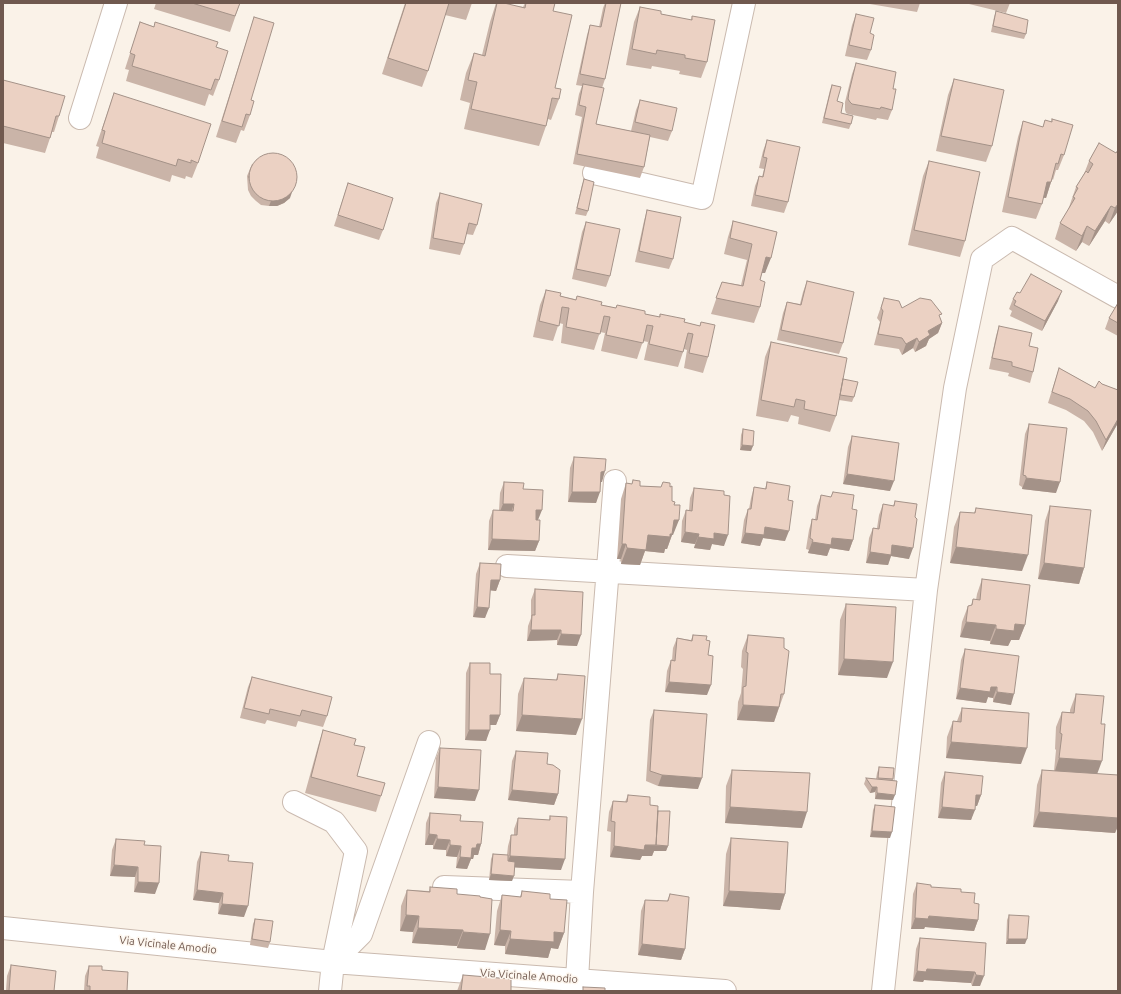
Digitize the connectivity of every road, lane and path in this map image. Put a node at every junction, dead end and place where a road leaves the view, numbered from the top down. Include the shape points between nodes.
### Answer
1 (116, 3) edge
2 (744, 3) edge
3 (80, 118) dead end
4 (594, 173) dead end
5 (1118, 297) edge
6 (615, 481) dead end
7 (507, 566) dead end
8 (608, 572) junction
9 (926, 590) junction
10 (429, 742) dead end
11 (294, 802) dead end
12 (444, 887) edge
13 (582, 892) junction
14 (3, 928) edge
15 (333, 962) junction
16 (577, 980) junction
17 (330, 991) edge
18 (725, 991) edge
19 (883, 991) edge

1 - 3 street
2 - 4 street via 702,198
5 - 9 street via 1012,238 982,259 955,388
6 - 8 street
7 - 8 street
8 - 9 street
8 - 13 street
9 - 19 street
10 - 15 street via 361,934
11 - 15 street via 334,822 356,851
12 - 13 street
13 - 16 street
14 - 15 street, Via Vicinale Amodio
15 - 16 street, Via Vicinale Amodio
15 - 17 street
16 - 18 street, Via Vicinale Amodio

